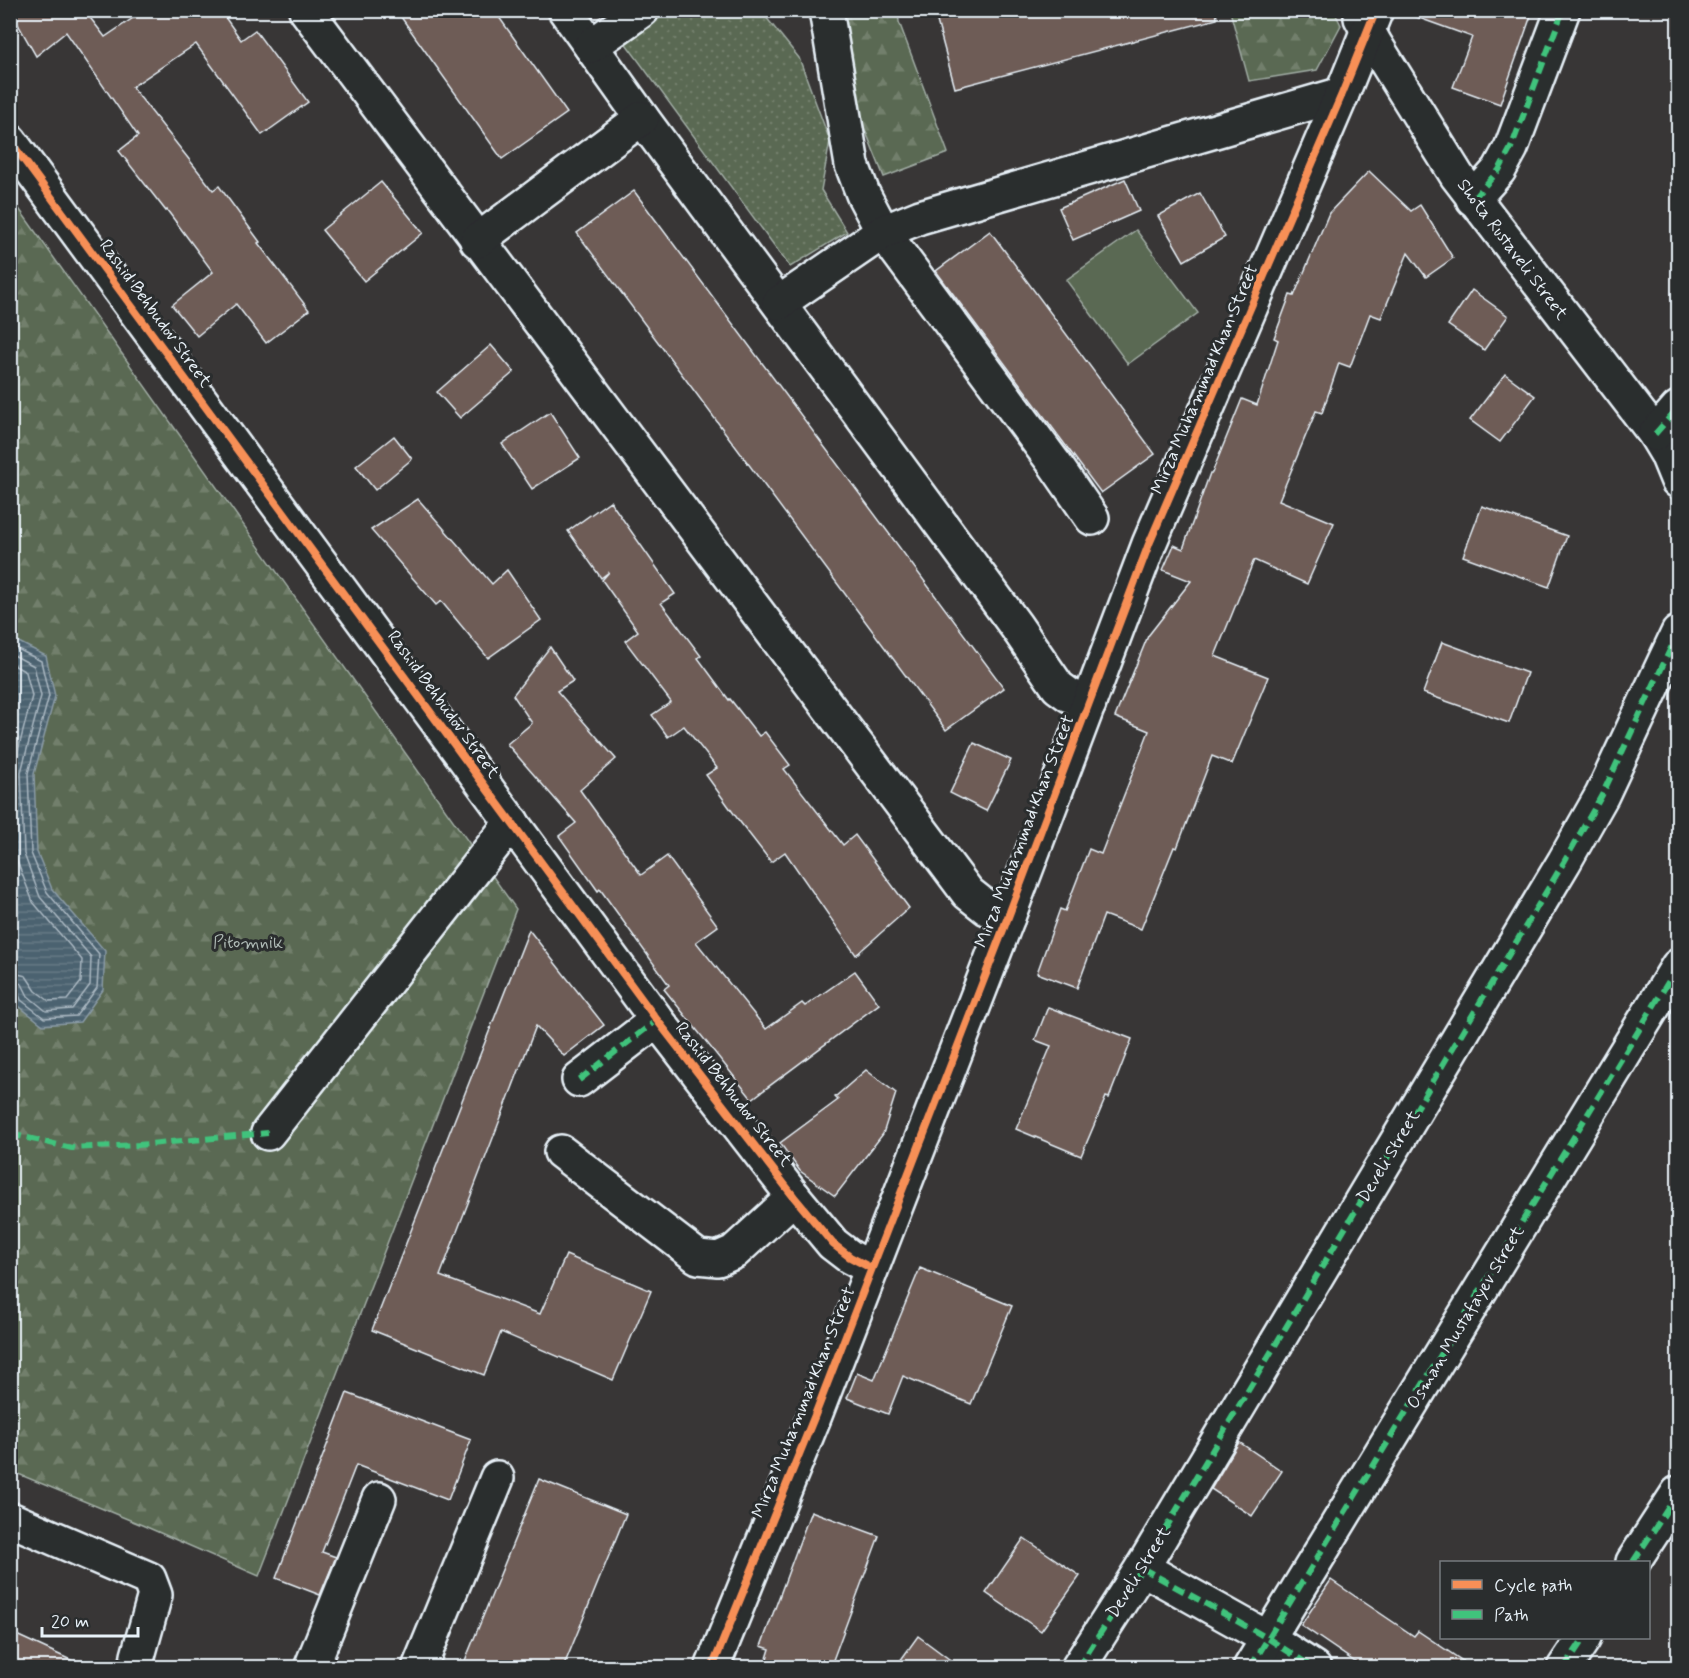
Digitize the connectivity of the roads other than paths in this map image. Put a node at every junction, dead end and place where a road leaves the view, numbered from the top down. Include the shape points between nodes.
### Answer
1 (306, 10) edge
2 (566, 10) edge
3 (642, 10) edge
4 (826, 10) edge
5 (1563, 10) edge
6 (1367, 17) edge
7 (591, 46) junction
8 (1342, 94) junction
9 (642, 118) junction
10 (10, 141) edge
11 (1473, 199) junction
12 (883, 232) junction
13 (477, 241) junction
14 (779, 303) junction
15 (1678, 408) edge
16 (1655, 434) junction
17 (1678, 481) edge
18 (1092, 518) dead end
19 (1678, 633) edge
20 (1089, 704) junction
21 (512, 822) junction
22 (1008, 917) junction
23 (1678, 966) edge
24 (657, 1020) junction
25 (579, 1080) dead end
26 (268, 1133) dead end
27 (561, 1152) dead end
28 (794, 1197) junction
29 (872, 1268) junction
30 (497, 1478) dead end
31 (1678, 1492) edge
32 (379, 1499) dead end
33 (10, 1519) edge
34 (1634, 1561) edge
35 (1142, 1568) junction
36 (1269, 1639) junction
37 (1583, 1639) edge
38 (136, 1668) edge
39 (311, 1668) edge
40 (420, 1668) edge
41 (712, 1668) edge
42 (1078, 1668) edge
43 (1250, 1668) edge
44 (1314, 1668) edge
45 (1564, 1668) edge

1 - 13 street
2 - 7 street
3 - 7 street
4 - 12 street via 852,165 862,194
5 - 11 street via 1511,148 1499,170
6 - 8 street, Mirza Muhammad Khan Street
6 - 11 street, Shota Rustaveli Street via 1436,142
7 - 9 street
8 - 12 street via 920,217
8 - 20 street, Mirza Muhammad Khan Street via 1149,544
9 - 13 street
9 - 14 street
10 - 21 street, Rashid Behbudov Street
11 - 16 street, Shota Rustaveli Street
12 - 14 street
12 - 18 street
13 - 22 street via 968,893 987,908
14 - 20 street via 1058,687
15 - 16 street
16 - 17 street, Shota Rustaveli Street
19 - 35 street, Develi Street via 1602,795 1564,862
20 - 22 street, Mirza Muhammad Khan Street
21 - 24 street, Rashid Behbudov Street
21 - 26 street
22 - 29 street, Mirza Muhammad Khan Street
23 - 36 street, Osman Mustafayev Street
24 - 25 street
24 - 28 street, Rashid Behbudov Street
27 - 28 street via 698,1257 718,1260 734,1252
28 - 29 street, Rashid Behbudov Street via 833,1244
29 - 41 street, Mirza Muhammad Khan Street
30 - 40 street
31 - 34 street
32 - 39 street
33 - 38 street via 149,1579 155,1595
35 - 36 street
35 - 42 street, Develi Street
36 - 43 street, Osman Mustafayev Street
36 - 44 street
37 - 45 street

